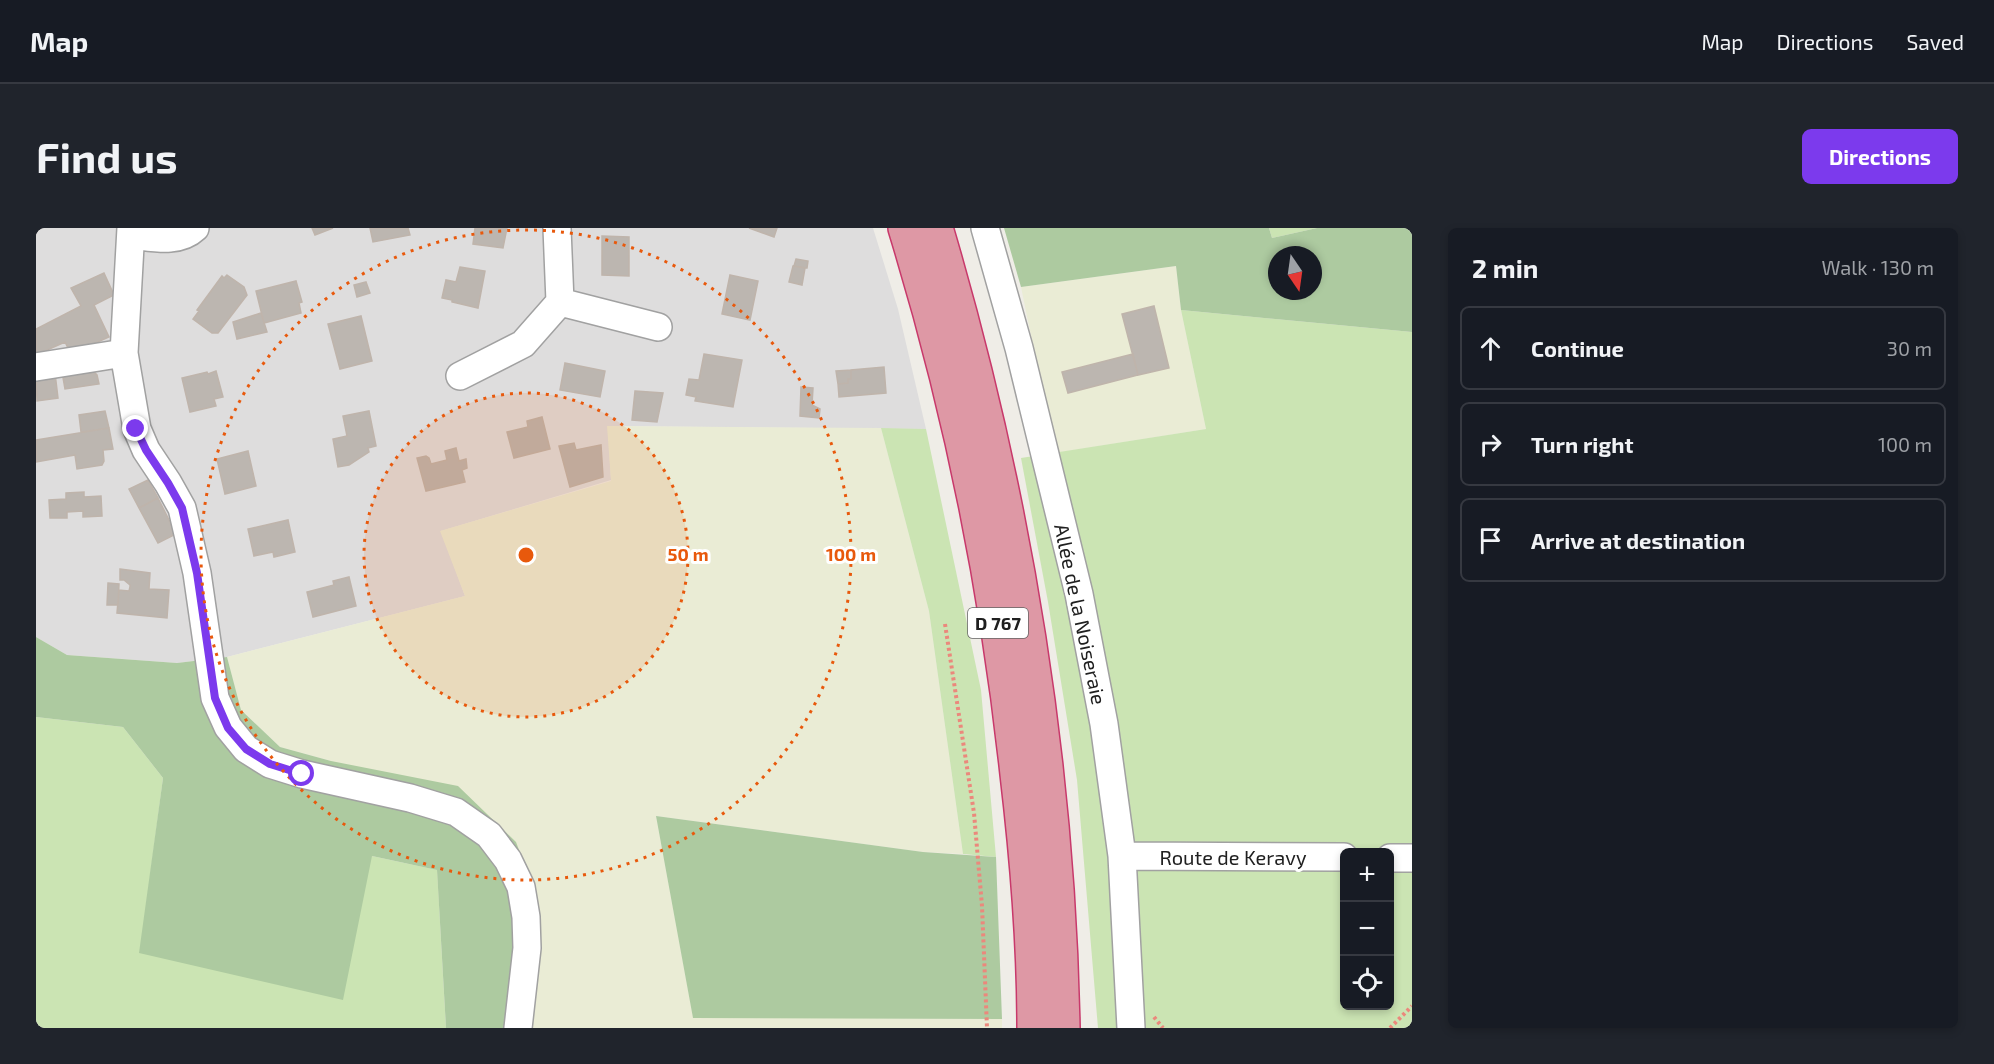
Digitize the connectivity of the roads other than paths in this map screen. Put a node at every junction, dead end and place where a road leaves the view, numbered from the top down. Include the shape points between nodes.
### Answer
1 (195, 228) edge
2 (557, 228) edge
3 (905, 228) edge
4 (936, 228) edge
5 (985, 228) edge
6 (131, 232) edge
7 (560, 302) junction
8 (658, 327) dead end
9 (124, 353) junction
10 (36, 367) edge
11 (460, 376) dead end
12 (1122, 856) junction
13 (1340, 858) edge
14 (1394, 858) edge
15 (1412, 858) edge
16 (1131, 1018) edge
17 (518, 1028) edge
18 (1034, 1028) edge
19 (1063, 1028) edge

1 - 6 street via 176,238
2 - 7 street
3 - 18 highway, D 767 via 958,419 999,629 1024,837
4 - 19 highway, D 767 via 982,393 1024,604 1054,839
5 - 12 street, Allée de la Noiseraie via 1019,348 1079,594 1104,724
6 - 9 street
7 - 8 street
7 - 11 street via 523,344
9 - 10 street
9 - 17 street via 136,429 182,508 197,573 215,698 228,728 246,749 270,764 456,812 489,835 508,860 521,887 526,917 527,948
12 - 13 street, Route de Keravy
12 - 16 street, Allée de la Noiseraie
14 - 15 street

